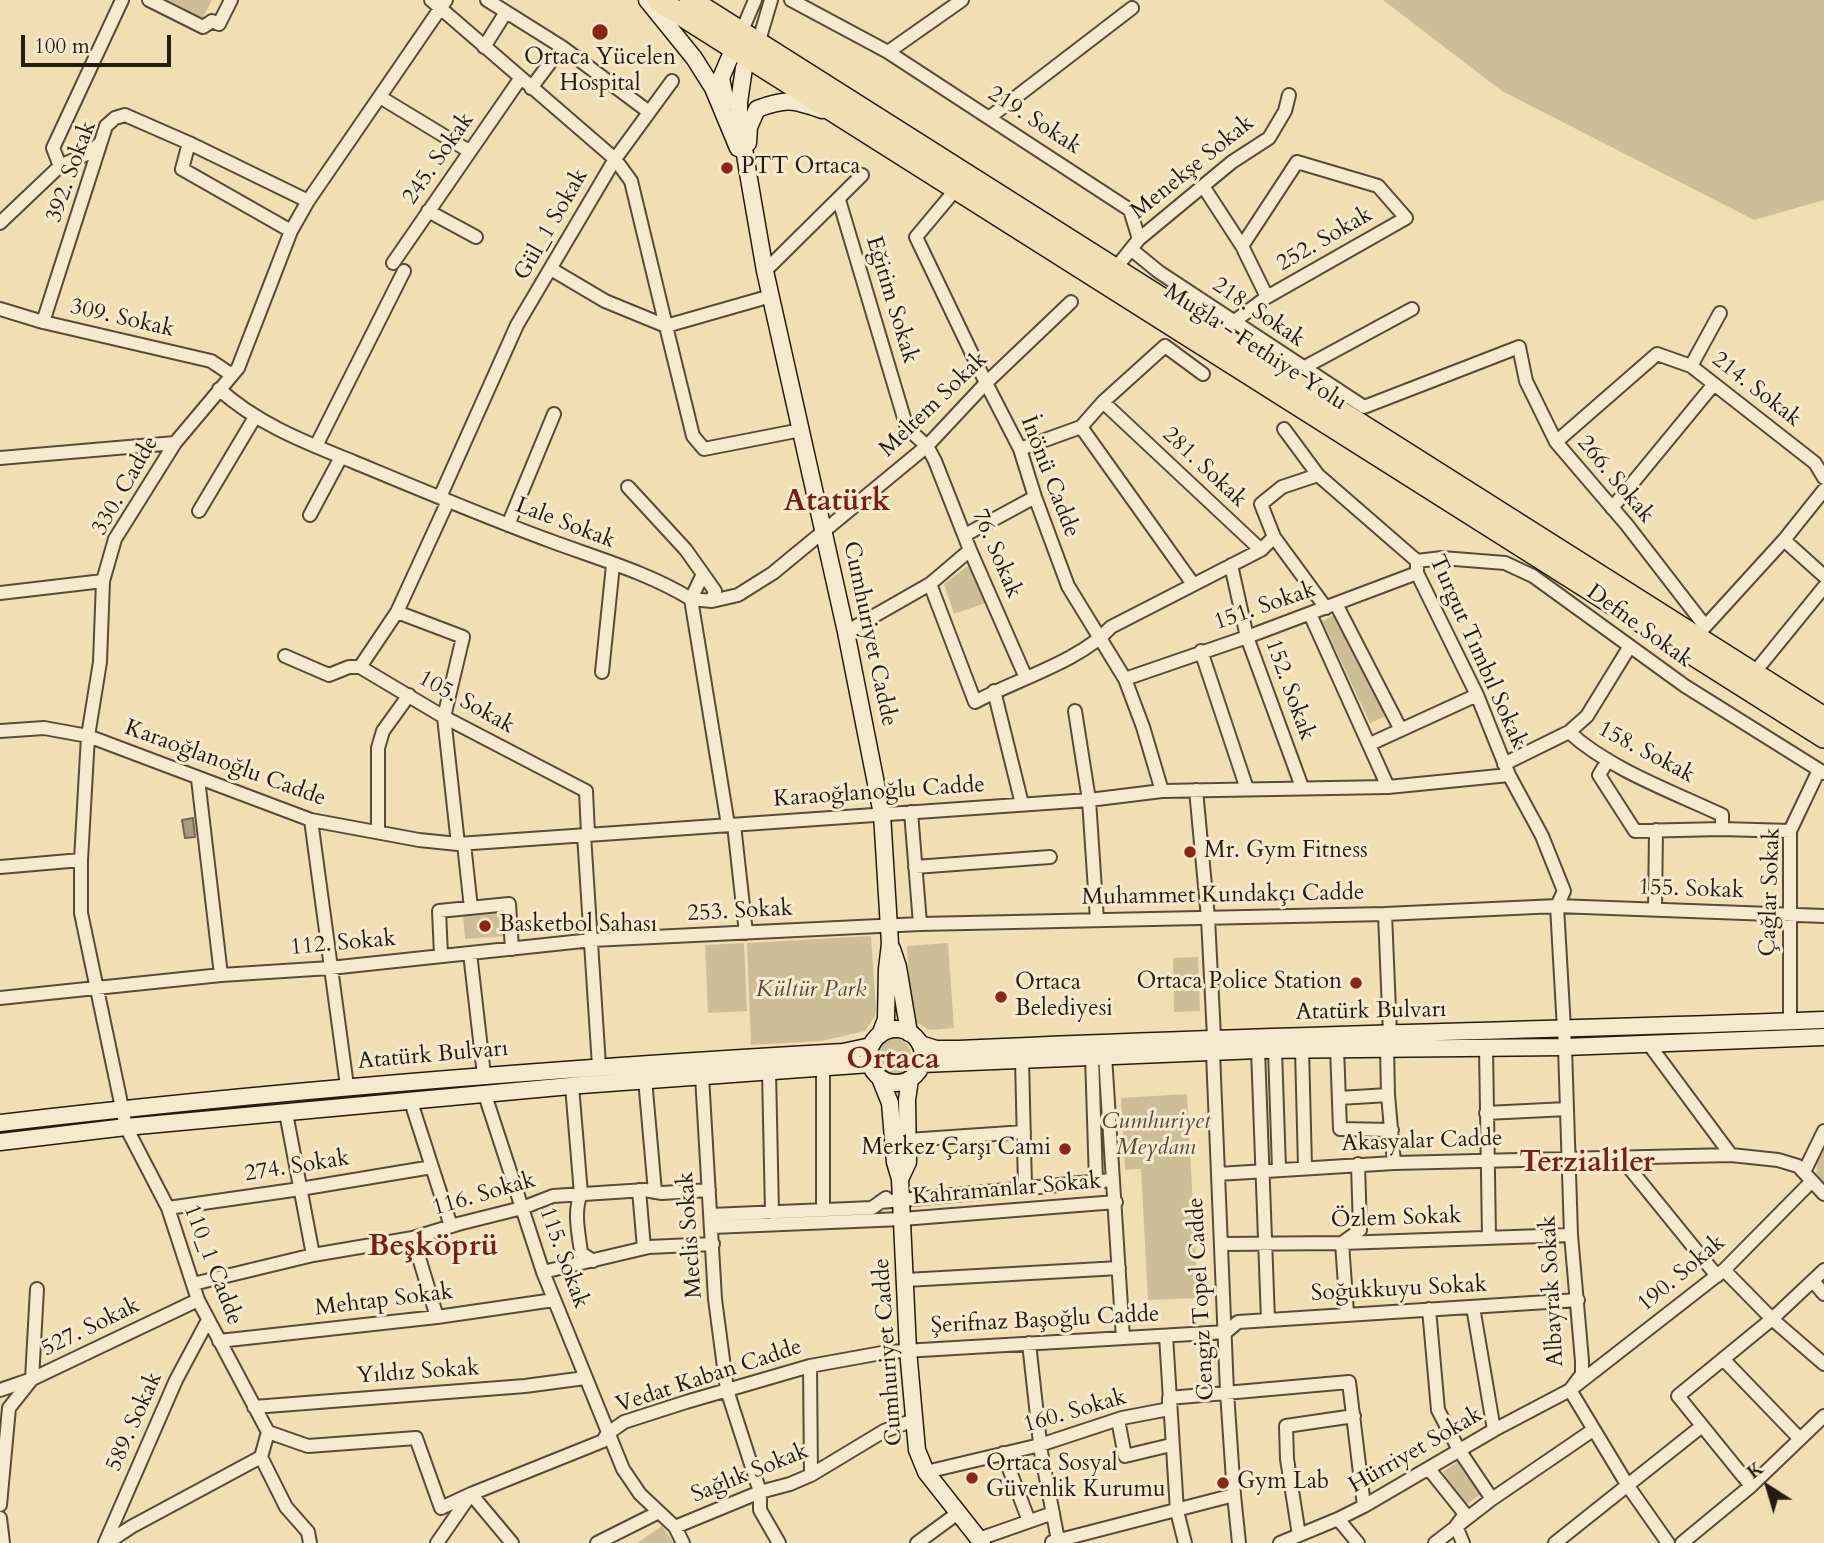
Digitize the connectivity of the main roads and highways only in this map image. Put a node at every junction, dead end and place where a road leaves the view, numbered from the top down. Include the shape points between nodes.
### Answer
1 (647, 0) edge
2 (658, 0) edge
3 (690, 0) edge
4 (745, 46) junction
5 (834, 113) junction
6 (731, 133) junction
7 (748, 173) junction
8 (1824, 718) edge
9 (1824, 737) edge
10 (890, 944) junction
11 (1824, 1020) edge
12 (914, 1038) junction
13 (876, 1040) junction
14 (1823, 1040) edge
15 (1389, 1041) junction
16 (1214, 1045) junction
17 (922, 1064) junction
18 (875, 1071) junction
19 (910, 1079) junction
20 (0, 1124) edge
21 (0, 1142) edge
22 (900, 1179) junction
23 (980, 1542) edge

1 - 6 main road via 713,88
2 - 4 highway, Muğla - Fethiye Yolu
3 - 4 highway, Muğla - Fethiye Yolu
4 - 5 highway, Muğla - Fethiye Yolu
4 - 6 main road via 721,78
4 - 7 main road via 739,117
4 - 8 highway, Muğla - Fethiye Yolu via 1115,269 1225,329 1471,492 1700,631
5 - 7 main road via 794,101 757,109 749,127
5 - 9 highway, Muğla - Fethiye Yolu
6 - 7 main road
7 - 10 main road, Cumhuriyet Cadde via 765,271 883,814
10 - 12 main road, Cumhuriyet Cadde
10 - 13 main road, Cumhuriyet Cadde via 886,1019
11 - 15 main road, Atatürk Bulvarı
12 - 13 main road via 894,1030
12 - 16 main road, Atatürk Bulvarı via 936,1049
12 - 17 main road via 922,1051
13 - 18 main road
13 - 20 main road, Atatürk Bulvarı via 843,1052 347,1086
14 - 15 main road, Atatürk Bulvarı via 1565,1047
15 - 16 main road, Atatürk Bulvarı
15 - 16 main road, Atatürk Bulvarı via 1275,1050
16 - 17 main road, Atatürk Bulvarı
17 - 19 main road
18 - 19 main road via 897,1083
18 - 21 main road, Atatürk Bulvarı via 823,1068 645,1079
18 - 22 main road, Cumhuriyet Cadde via 890,1103
19 - 22 main road, Cumhuriyet Cadde via 908,1162
22 - 23 main road, Cumhuriyet Cadde via 917,1450 926,1472

